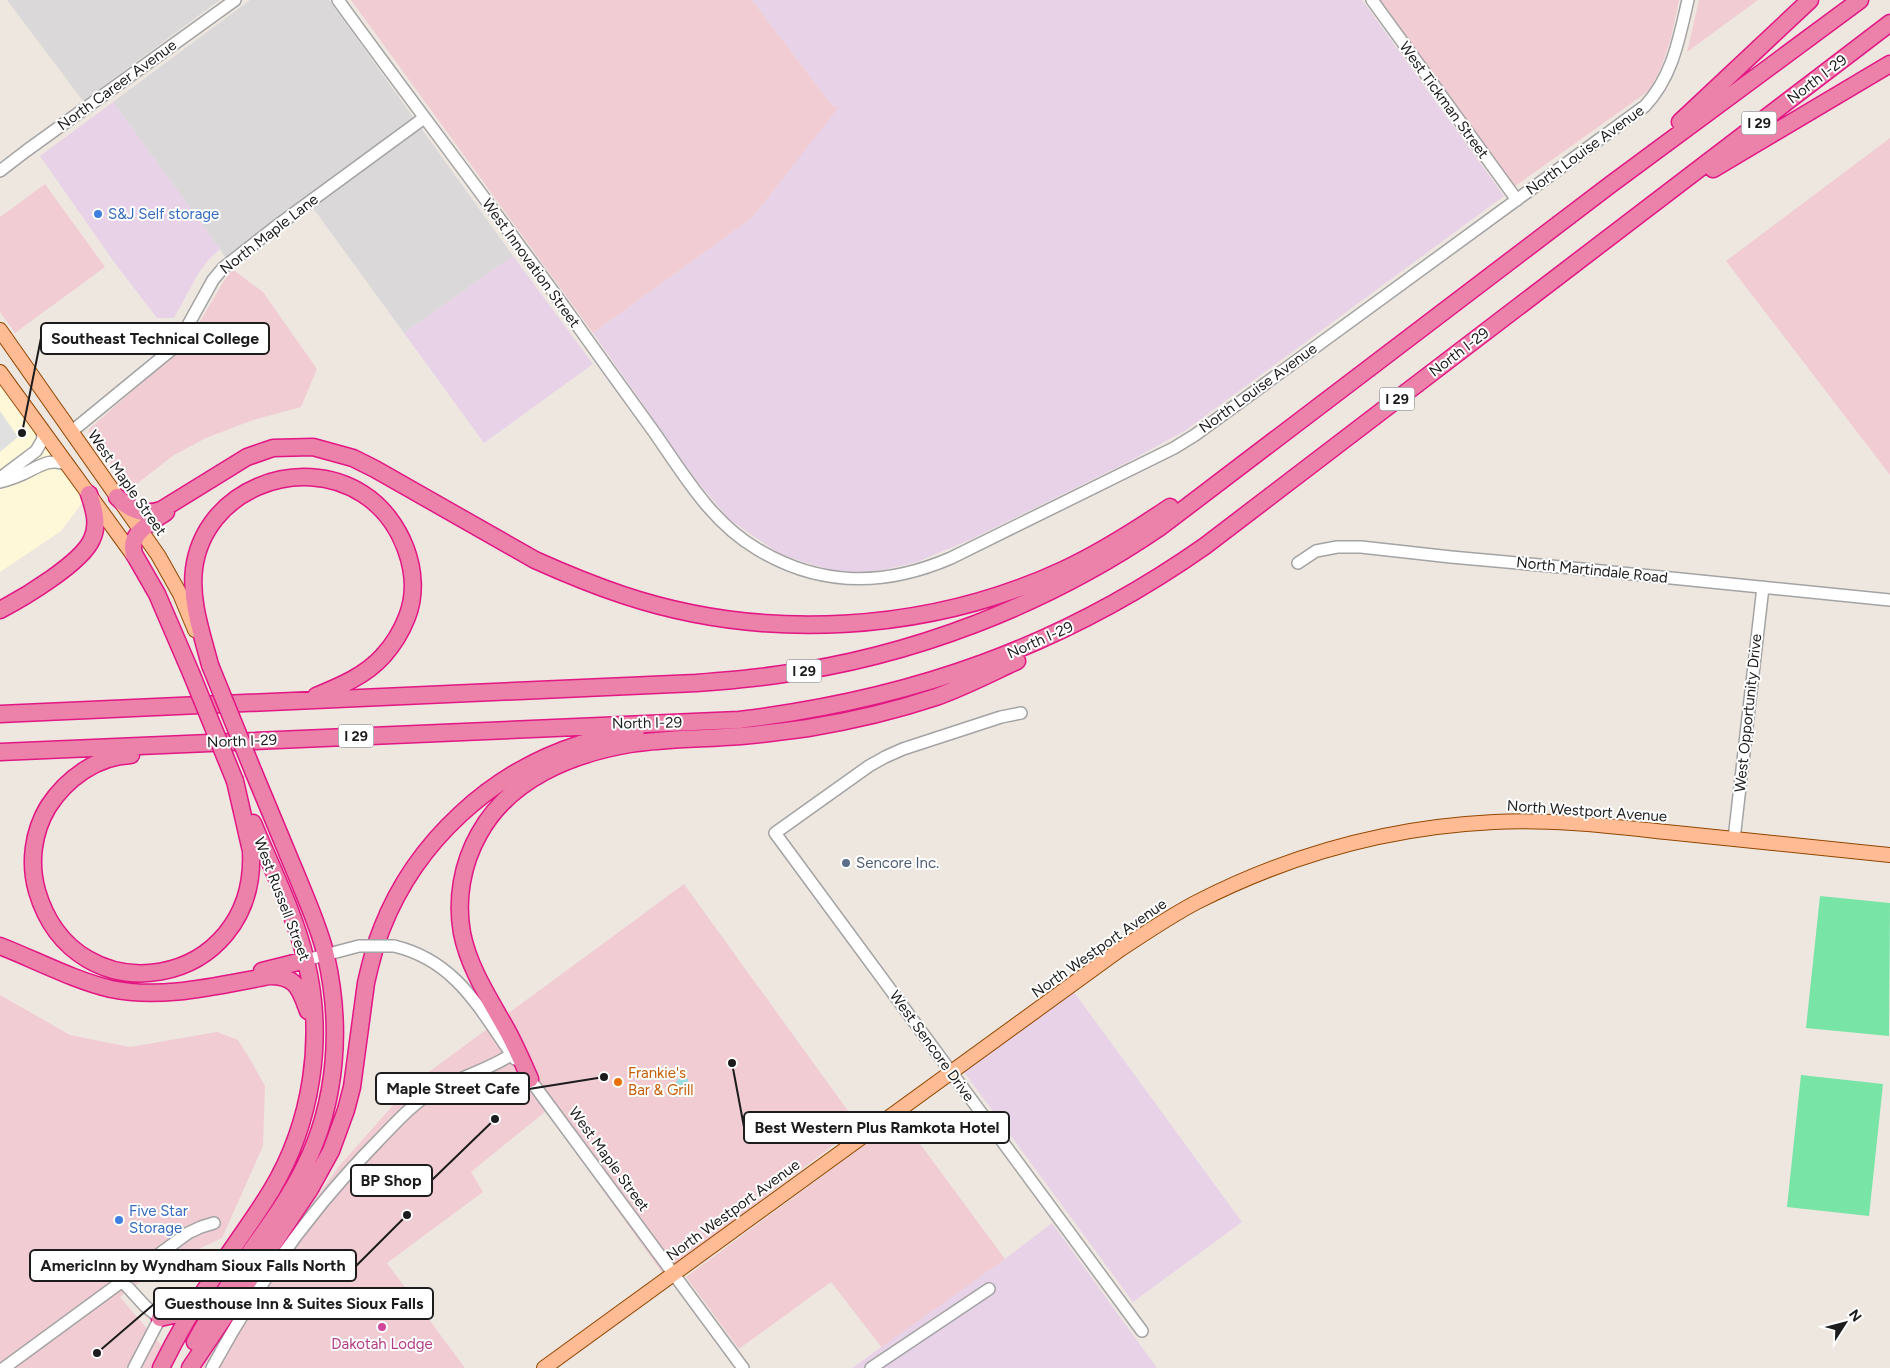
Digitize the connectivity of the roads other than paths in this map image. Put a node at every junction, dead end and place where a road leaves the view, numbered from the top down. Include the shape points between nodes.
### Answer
1 (236, 0) edge
2 (338, 0) edge
3 (1372, 0) edge
4 (1688, 0) edge
5 (1810, 0) edge
6 (1860, 0) edge
7 (1890, 23) edge
8 (1890, 64) edge
9 (424, 118) junction
10 (0, 172) edge
11 (1610, 185) junction
12 (1517, 200) junction
13 (1629, 223) junction
14 (0, 330) edge
15 (0, 372) edge
16 (42, 428) junction
17 (71, 432) junction
18 (1249, 460) junction
19 (69, 465) junction
20 (223, 471) junction
21 (0, 478) edge
22 (0, 482) edge
23 (89, 494) junction
24 (117, 497) junction
25 (725, 525) joint
26 (140, 530) junction
27 (1298, 563) dead end
28 (140, 565) junction
29 (1763, 587) junction
30 (1890, 600) edge
31 (0, 610) edge
32 (1079, 623) junction
33 (210, 665) junction
34 (306, 700) junction
35 (1021, 713) dead end
36 (0, 714) edge
37 (712, 722) junction
38 (200, 743) junction
39 (0, 752) edge
40 (235, 781) junction
41 (1734, 839) junction
42 (1890, 855) edge
43 (0, 946) edge
44 (325, 954) junction
45 (306, 960) junction
46 (188, 990) junction
47 (315, 1030) junction
48 (515, 1053) junction
49 (952, 1072) junction
50 (530, 1079) joint
51 (214, 1223) dead end
52 (673, 1274) junction
53 (123, 1282) junction
54 (208, 1285) junction
55 (990, 1289) dead end
56 (160, 1318) junction
57 (1142, 1331) dead end
58 (170, 1350) junction
59 (4, 1368) edge
60 (134, 1368) edge
61 (161, 1368) edge
62 (180, 1368) edge
63 (190, 1368) edge
64 (212, 1368) edge
65 (544, 1368) edge
66 (743, 1368) edge
67 (871, 1368) edge

1 - 10 street, North Career Avenue
2 - 9 street, West Innovation Street
3 - 12 street, West Tickman Street
4 - 12 street, North Louise Avenue via 1669,72 1654,96 1633,116
5 - 11 highway via 1682,120 1624,166
6 - 11 highway, I 29
7 - 13 highway, North I-29 / I 29
8 - 13 highway
9 - 17 street, North Maple Lane via 223,268 171,350
9 - 25 street, West Innovation Street via 694,489
11 - 18 highway, I 29
12 - 25 street, North Louise Avenue via 1186,441 933,566 884,579 825,576 773,558
13 - 32 highway, North I-29 / I 29 via 1205,546
14 - 17 main road, West Maple Street
15 - 16 main road
16 - 19 main road
16 - 21 street via 43,439 36,451
17 - 24 main road, West Maple Street
18 - 20 highway via 1211,477 1105,548 1038,580 943,610 882,620 820,625 718,617 610,591 535,560 375,469 335,452 305,446 273,448 247,456
18 - 34 highway, I 29 via 1159,528 1081,576 976,624 884,654 777,675 696,683
19 - 22 street via 46,462
19 - 23 main road
20 - 24 highway via 154,512 132,509
20 - 26 highway
23 - 28 main road
23 - 31 highway via 96,520 88,548 67,566
24 - 26 main road, West Maple Street
26 - 28 highway, West Russell Street via 132,550
26 - 33 main road, West Maple Street via 176,587
27 - 29 street, North Martindale Road via 1316,551 1361,547
28 - 40 highway, West Russell Street, bridge via 157,594
29 - 30 street, North Martindale Road
29 - 41 street, West Opportunity Drive
32 - 37 highway, North I-29 / I 29 via 1001,657 895,692 807,710
32 - 48 highway via 1066,636 985,676 938,696 880,714 776,732 622,746 562,763 524,784 482,829 467,860 460,896 462,934 467,951
33 - 34 highway, West Russell Street via 196,610 194,582 198,554 209,528 239,496 265,483 294,476 338,482 370,499 394,525 410,561 412,597 407,618 383,656 357,676
33 - 44 highway, West Russell Street, bridge
34 - 36 highway, I 29
35 - 49 street, West Sencore Drive via 886,757 775,834
37 - 38 highway, North I-29 / I 29
37 - 63 highway via 640,730 556,754 522,770 474,802 428,849 400,890 382,928 366,983 352,1087 331,1151 310,1188
38 - 39 highway, North I-29 / I 29
38 - 40 highway via 172,752 122,755 105,761 73,779 53,800 35,840 33,871 40,901 61,937 95,963 139,974 184,966 211,950 238,916 251,878 251,851
40 - 45 highway, West Russell Street
41 - 42 main road, North Westport Avenue
41 - 49 main road, North Westport Avenue via 1594,825 1495,822 1398,833 1310,854 1231,886 1157,925
43 - 46 highway via 111,989 150,993
44 - 45 street
44 - 48 street, bridge via 359,946 394,946 421,954 451,974
44 - 62 highway, West Russell Street via 333,998 335,1050 330,1093 317,1139 287,1198 226,1289
45 - 46 highway
45 - 47 highway, West Russell Street
46 - 47 highway via 270,976 286,978 298,987
47 - 54 highway, West Russell Street via 308,1096 294,1144 271,1192
48 - 50 highway
48 - 64 street via 425,1097 364,1156 328,1196 280,1259
49 - 52 main road, North Westport Avenue
49 - 57 street, West Sencore Drive
50 - 52 street, West Maple Street
51 - 53 street via 188,1233
52 - 65 main road, North Westport Avenue
52 - 66 street, West Maple Street
53 - 56 street
53 - 59 street
54 - 56 highway via 183,1310
54 - 58 highway, West Russell Street
55 - 67 street
56 - 58 highway via 167,1330
56 - 60 street
58 - 61 highway, West Russell Street

